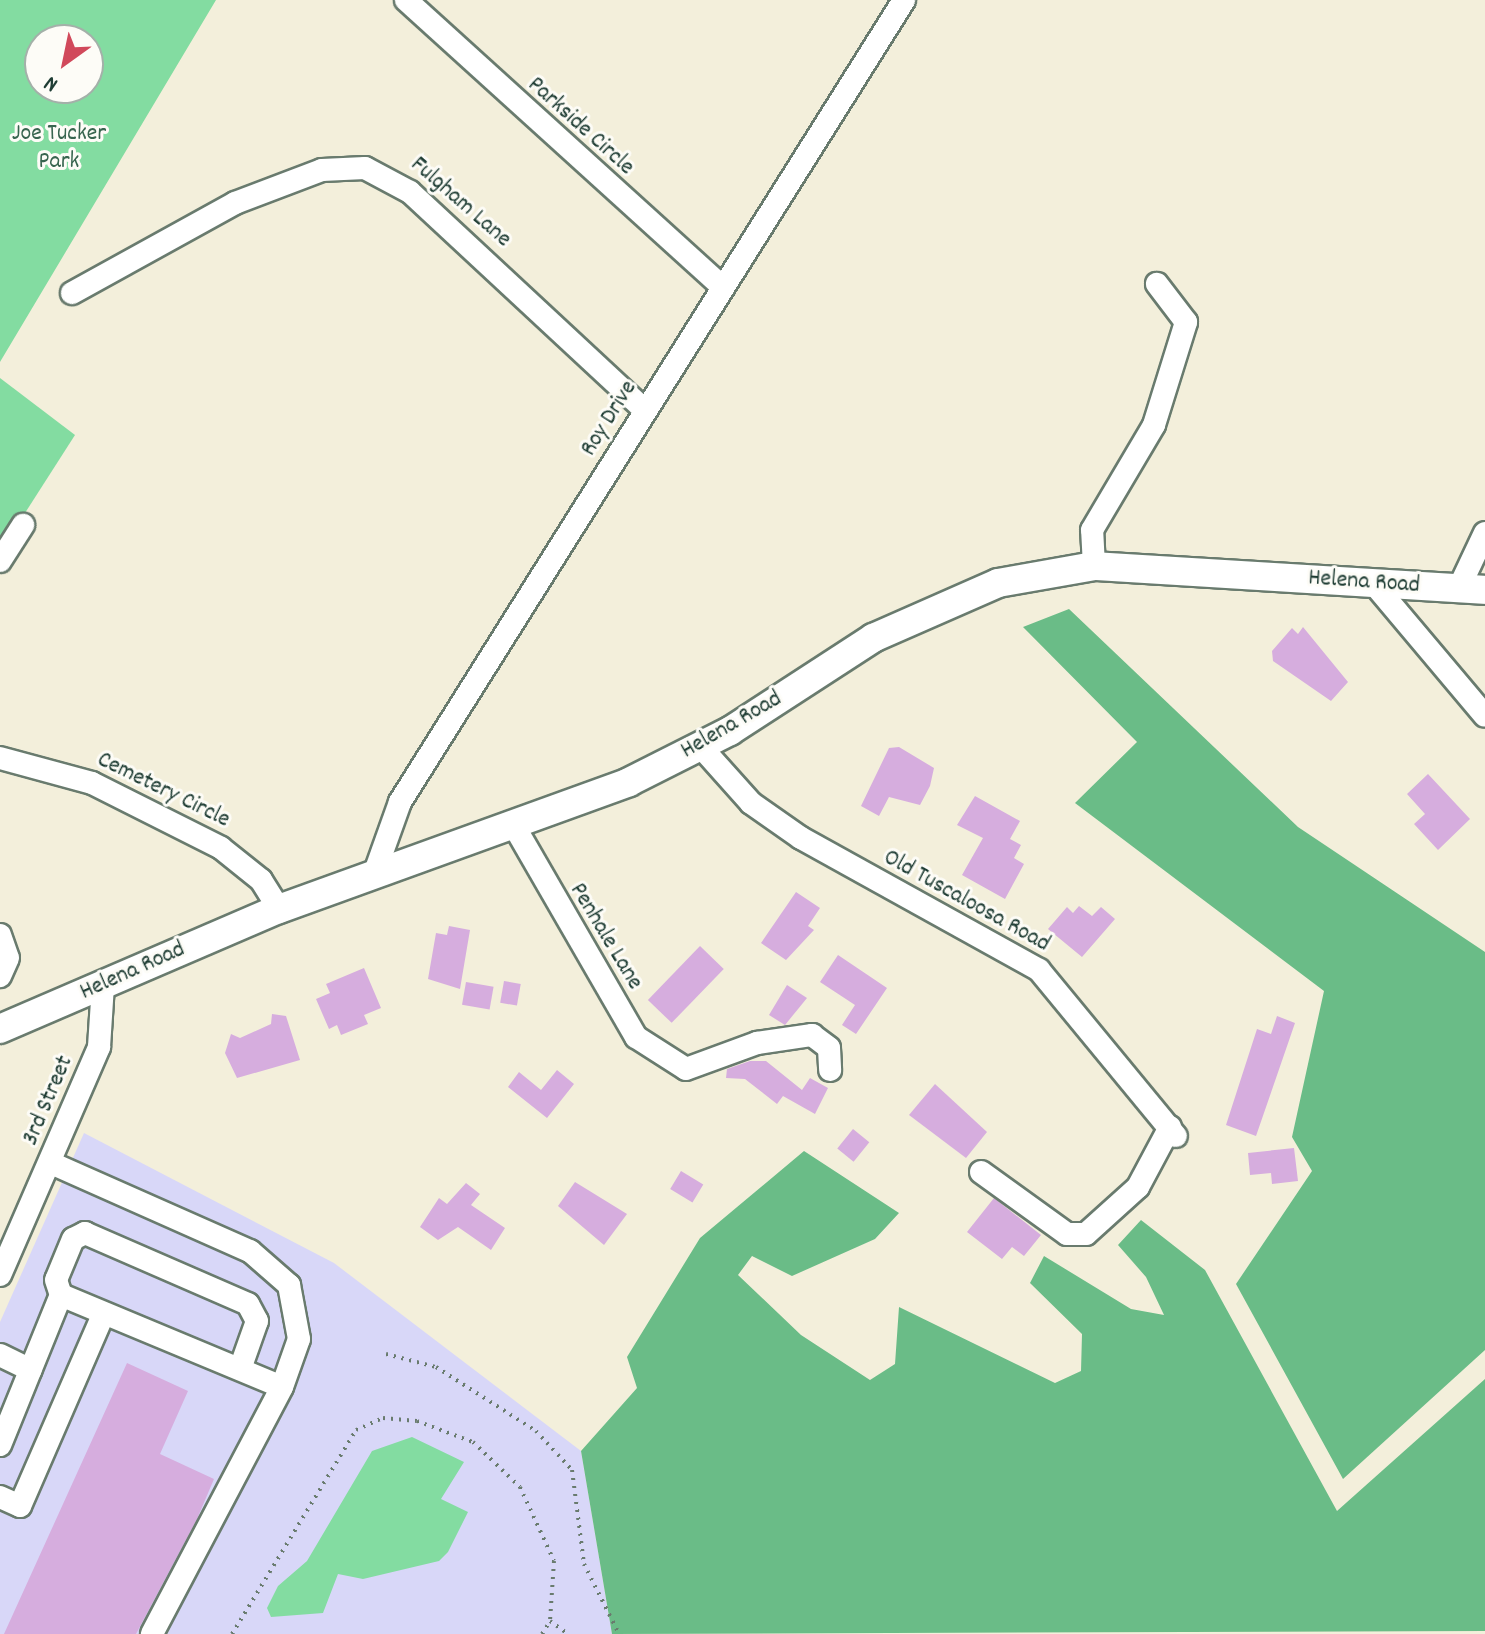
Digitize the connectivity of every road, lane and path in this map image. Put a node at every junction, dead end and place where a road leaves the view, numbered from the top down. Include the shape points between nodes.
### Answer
1 (406, 0) edge
2 (904, 0) edge
3 (1157, 284) dead end
4 (723, 287) junction
5 (72, 293) dead end
6 (645, 410) junction
7 (23, 525) dead end
8 (1485, 533) edge
9 (0, 561) edge
10 (1094, 566) junction
11 (1374, 584) junction
12 (1472, 590) edge
13 (1485, 716) edge
14 (701, 747) junction
15 (0, 758) edge
16 (513, 824) junction
17 (375, 872) junction
18 (279, 909) junction
19 (0, 935) edge
20 (0, 976) edge
21 (103, 985) junction
22 (0, 1029) edge
23 (830, 1070) dead end
24 (51, 1163) junction
25 (981, 1172) dead end
26 (0, 1275) edge
27 (61, 1295) junction
28 (104, 1313) junction
29 (386, 1354) dead end
30 (0, 1355) edge
31 (240, 1369) junction
32 (31, 1370) junction
33 (282, 1387) junction
34 (0, 1445) edge
35 (0, 1497) edge
36 (550, 1621) junction
37 (152, 1634) edge
38 (232, 1634) edge
39 (542, 1634) edge
40 (568, 1634) edge
41 (619, 1634) edge

1 - 4 street, Parkside Circle
2 - 4 street, Roy Drive
3 - 10 street via 1186,322 1154,425 1092,530
4 - 6 street, Roy Drive
5 - 6 street, Fulgham Lane via 235,203 322,170 365,168 410,192
6 - 17 street, Roy Drive via 400,802
7 - 9 street
8 - 12 street
10 - 11 main road, Helena Road
10 - 14 main road, Helena Road via 998,583 926,612
11 - 12 main road, Helena Road
11 - 13 street
14 - 16 main road, Helena Road
14 - 25 street, Old Tuscaloosa Road via 751,803 801,838 1039,970 1173,1131 1138,1187 1086,1234 1067,1234
15 - 18 street, Cemetery Circle via 92,783 221,848 261,880
16 - 17 main road, Helena Road
16 - 23 street, Penhale Lane via 624,1019 669,1063 699,1067 757,1043 812,1035 829,1048
17 - 18 main road, Helena Road
18 - 21 main road, Helena Road
19 - 20 street via 8,958
21 - 22 main road, Helena Road
21 - 24 street, 3rd Street via 99,1047
24 - 26 street, 3rd Street
24 - 33 street via 250,1251 289,1285 299,1339
27 - 28 street
27 - 31 street via 56,1280 73,1239 85,1233 248,1304 257,1321
27 - 32 street
28 - 31 street
28 - 35 street via 20,1506
29 - 41 path via 436,1367 536,1431 572,1470 584,1564
30 - 32 street
31 - 33 street
32 - 34 street
33 - 37 street
36 - 38 path via 554,1561 520,1487 473,1442 417,1421 383,1418 356,1430
36 - 39 path
36 - 40 path

